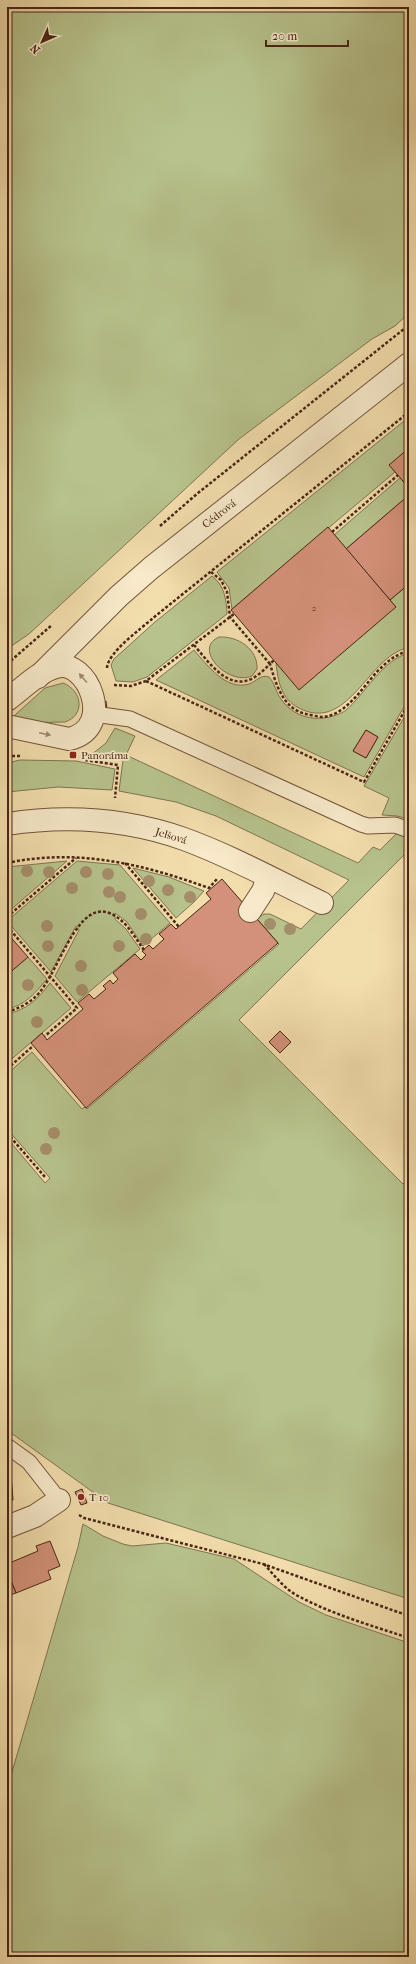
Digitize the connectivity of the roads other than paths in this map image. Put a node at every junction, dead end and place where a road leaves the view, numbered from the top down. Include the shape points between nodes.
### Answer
1 (409, 364) edge
2 (38, 677) junction
3 (7, 700) edge
4 (104, 715) junction
5 (7, 726) edge
6 (7, 824) edge
7 (409, 830) edge
8 (268, 877) junction
9 (322, 903) dead end
10 (250, 911) dead end
11 (7, 1446) edge
12 (60, 1500) joint
13 (7, 1527) edge

1 - 2 street, Cédrová via 151,568 119,596
2 - 3 street, Cédrová
4 -> 2 street, Cédrová via 94,703 85,679 73,669 67,666 56,667
5 -> 4 street via 69,739 79,737
4 - 7 lane via 130,719 361,824 396,825
6 - 8 street, Jelšová via 85,819 152,830 228,857
8 - 9 street, Jelšová
8 - 10 street
11 - 12 lane via 29,1462
12 - 13 street via 35,1516

